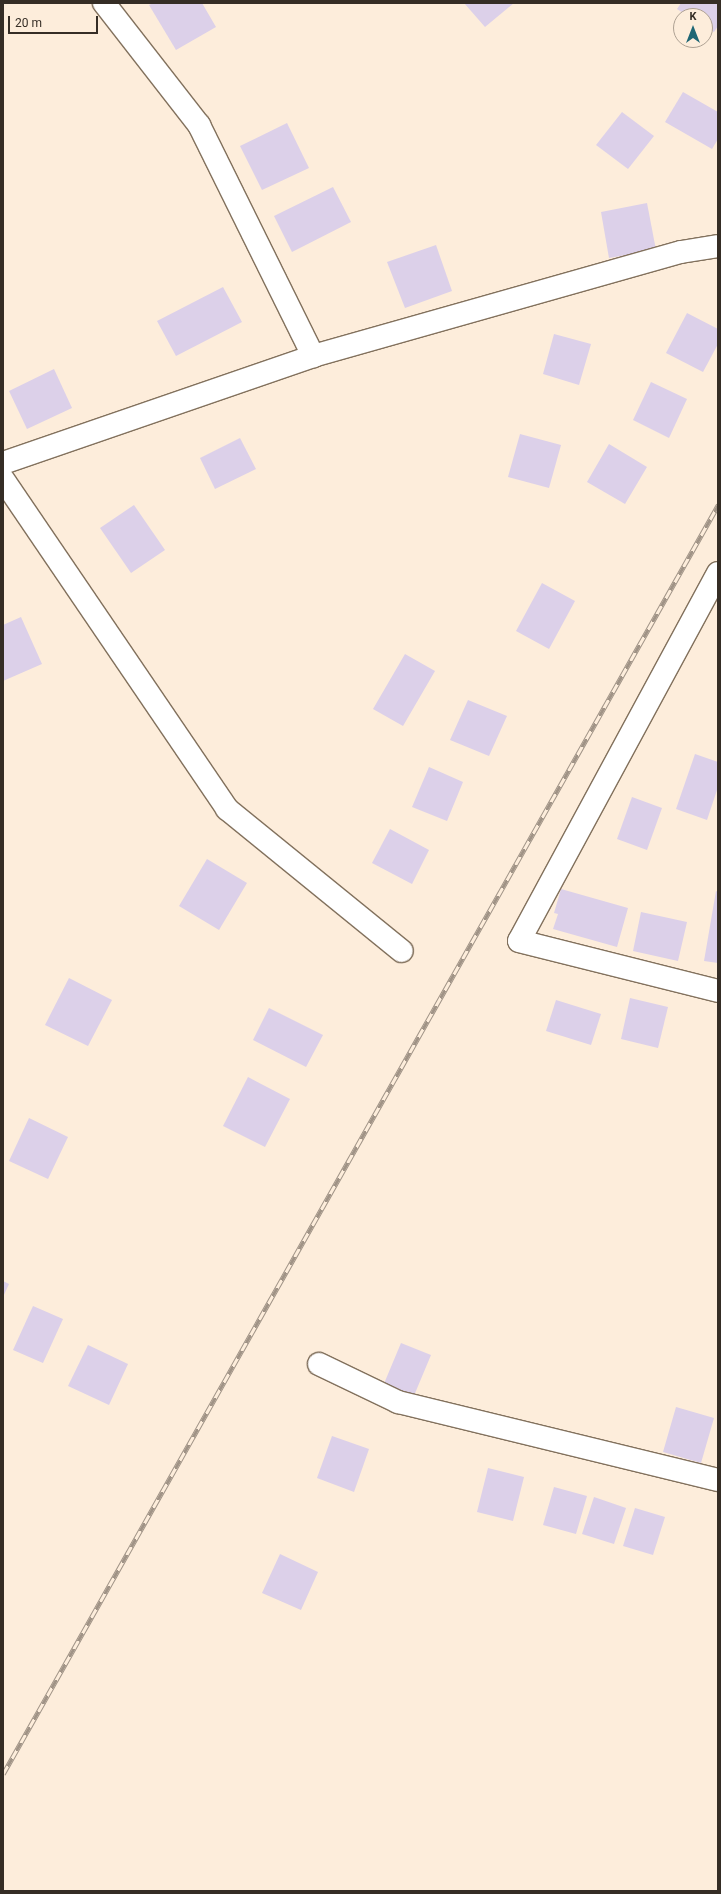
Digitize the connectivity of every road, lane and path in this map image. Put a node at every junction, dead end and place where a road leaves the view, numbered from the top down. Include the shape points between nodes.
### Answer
1 (104, 3) edge
2 (718, 246) edge
3 (313, 356) junction
4 (3, 463) edge
5 (3, 479) edge
6 (718, 573) edge
7 (402, 951) dead end
8 (718, 991) edge
9 (319, 1364) dead end
10 (718, 1480) edge

1 - 3 street via 199,125
2 - 3 street via 681,252
3 - 4 street
5 - 7 street via 226,809
6 - 8 street via 519,941
9 - 10 street via 398,1402

